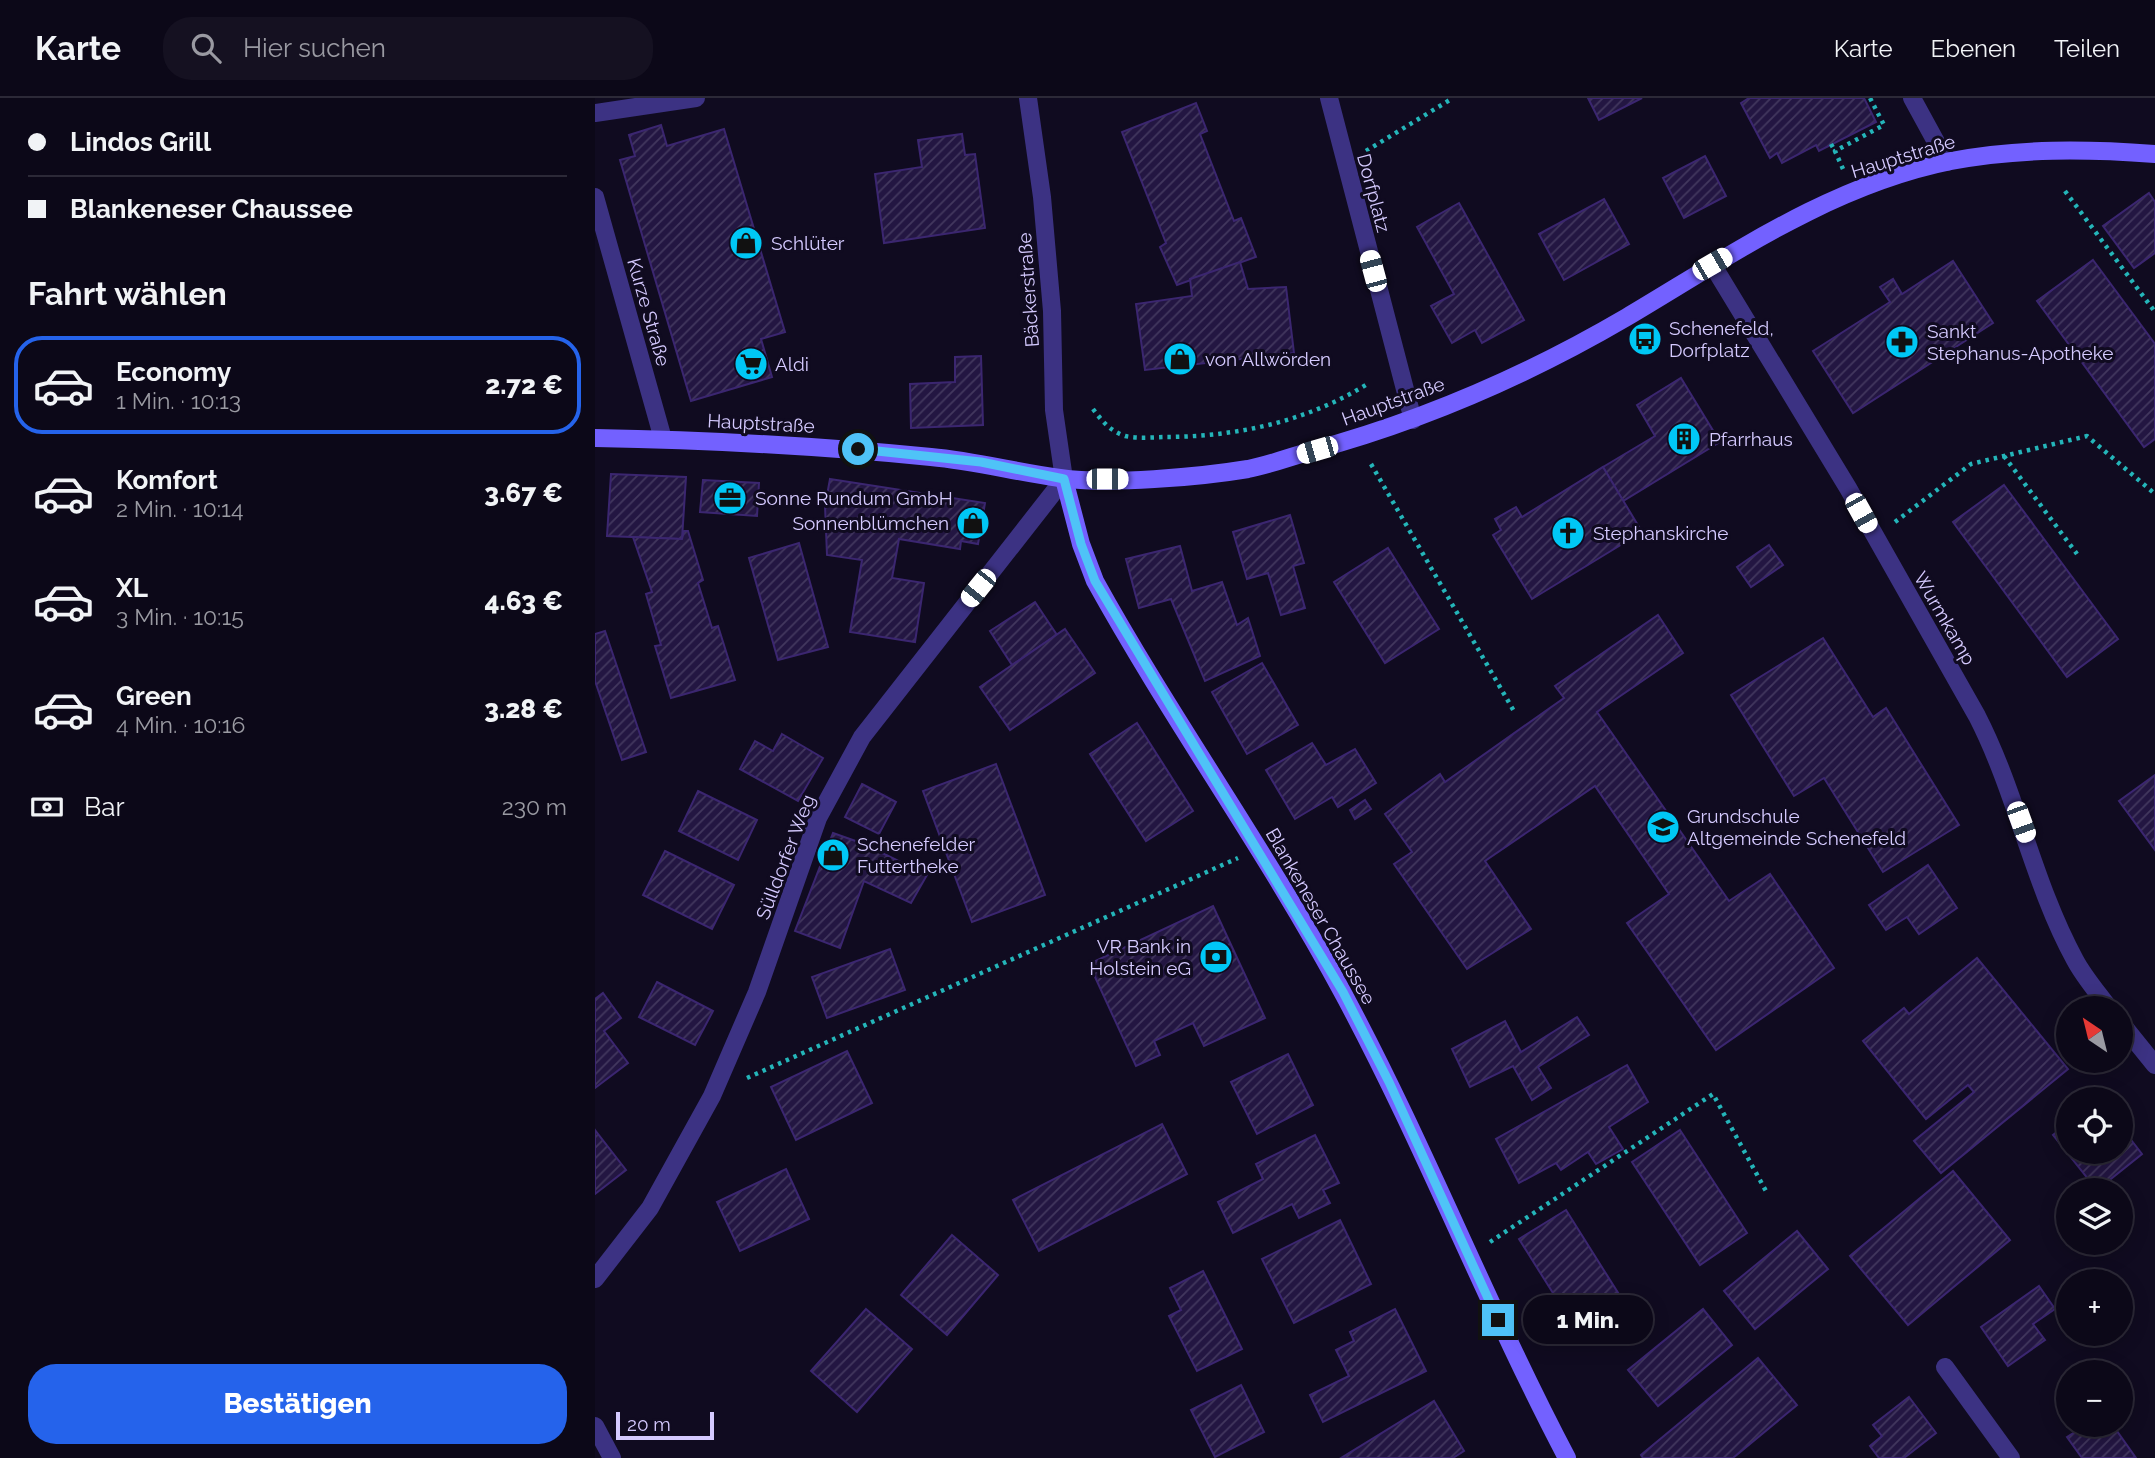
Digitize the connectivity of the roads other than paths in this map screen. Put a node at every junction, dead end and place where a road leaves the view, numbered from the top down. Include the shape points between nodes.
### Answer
1 (696, 98) edge
2 (1028, 98) edge
3 (1329, 98) edge
4 (1912, 98) edge
5 (595, 113) edge
6 (2155, 154) edge
7 (1947, 162) junction
8 (595, 197) edge
9 (1712, 264) junction
10 (1413, 420) junction
11 (595, 438) edge
12 (663, 439) junction
13 (1064, 479) junction
14 (2100, 996) edge
15 (2133, 1038) edge
16 (2155, 1065) edge
17 (595, 1279) edge
18 (1945, 1367) dead end
19 (595, 1426) edge
20 (612, 1458) edge
21 (1567, 1458) edge
22 (2011, 1458) edge

1 - 5 street
2 - 13 street, Bäckerstraße via 1042,197 1052,311 1053,410
3 - 10 street, Dorfplatz
4 - 7 street
6 - 7 main road, Hauptstraße via 2063,149
7 - 9 main road, Hauptstraße via 1825,204
8 - 12 street, Kurze Straße
9 - 10 main road, Hauptstraße via 1574,346
9 - 14 street, Wurmkamp via 1875,537 1995,751 2054,915 2075,962
10 - 13 main road, Hauptstraße via 1249,469 1150,478
11 - 12 main road, Hauptstraße
12 - 13 main road, Hauptstraße via 858,449 981,462
13 - 17 street, Sülldorfer Weg via 862,737 818,818 757,992 712,1096 650,1209
13 - 21 main road, Blankeneser Chaussee via 1095,581 1343,992
15 - 16 street
18 - 22 street
19 - 20 street

